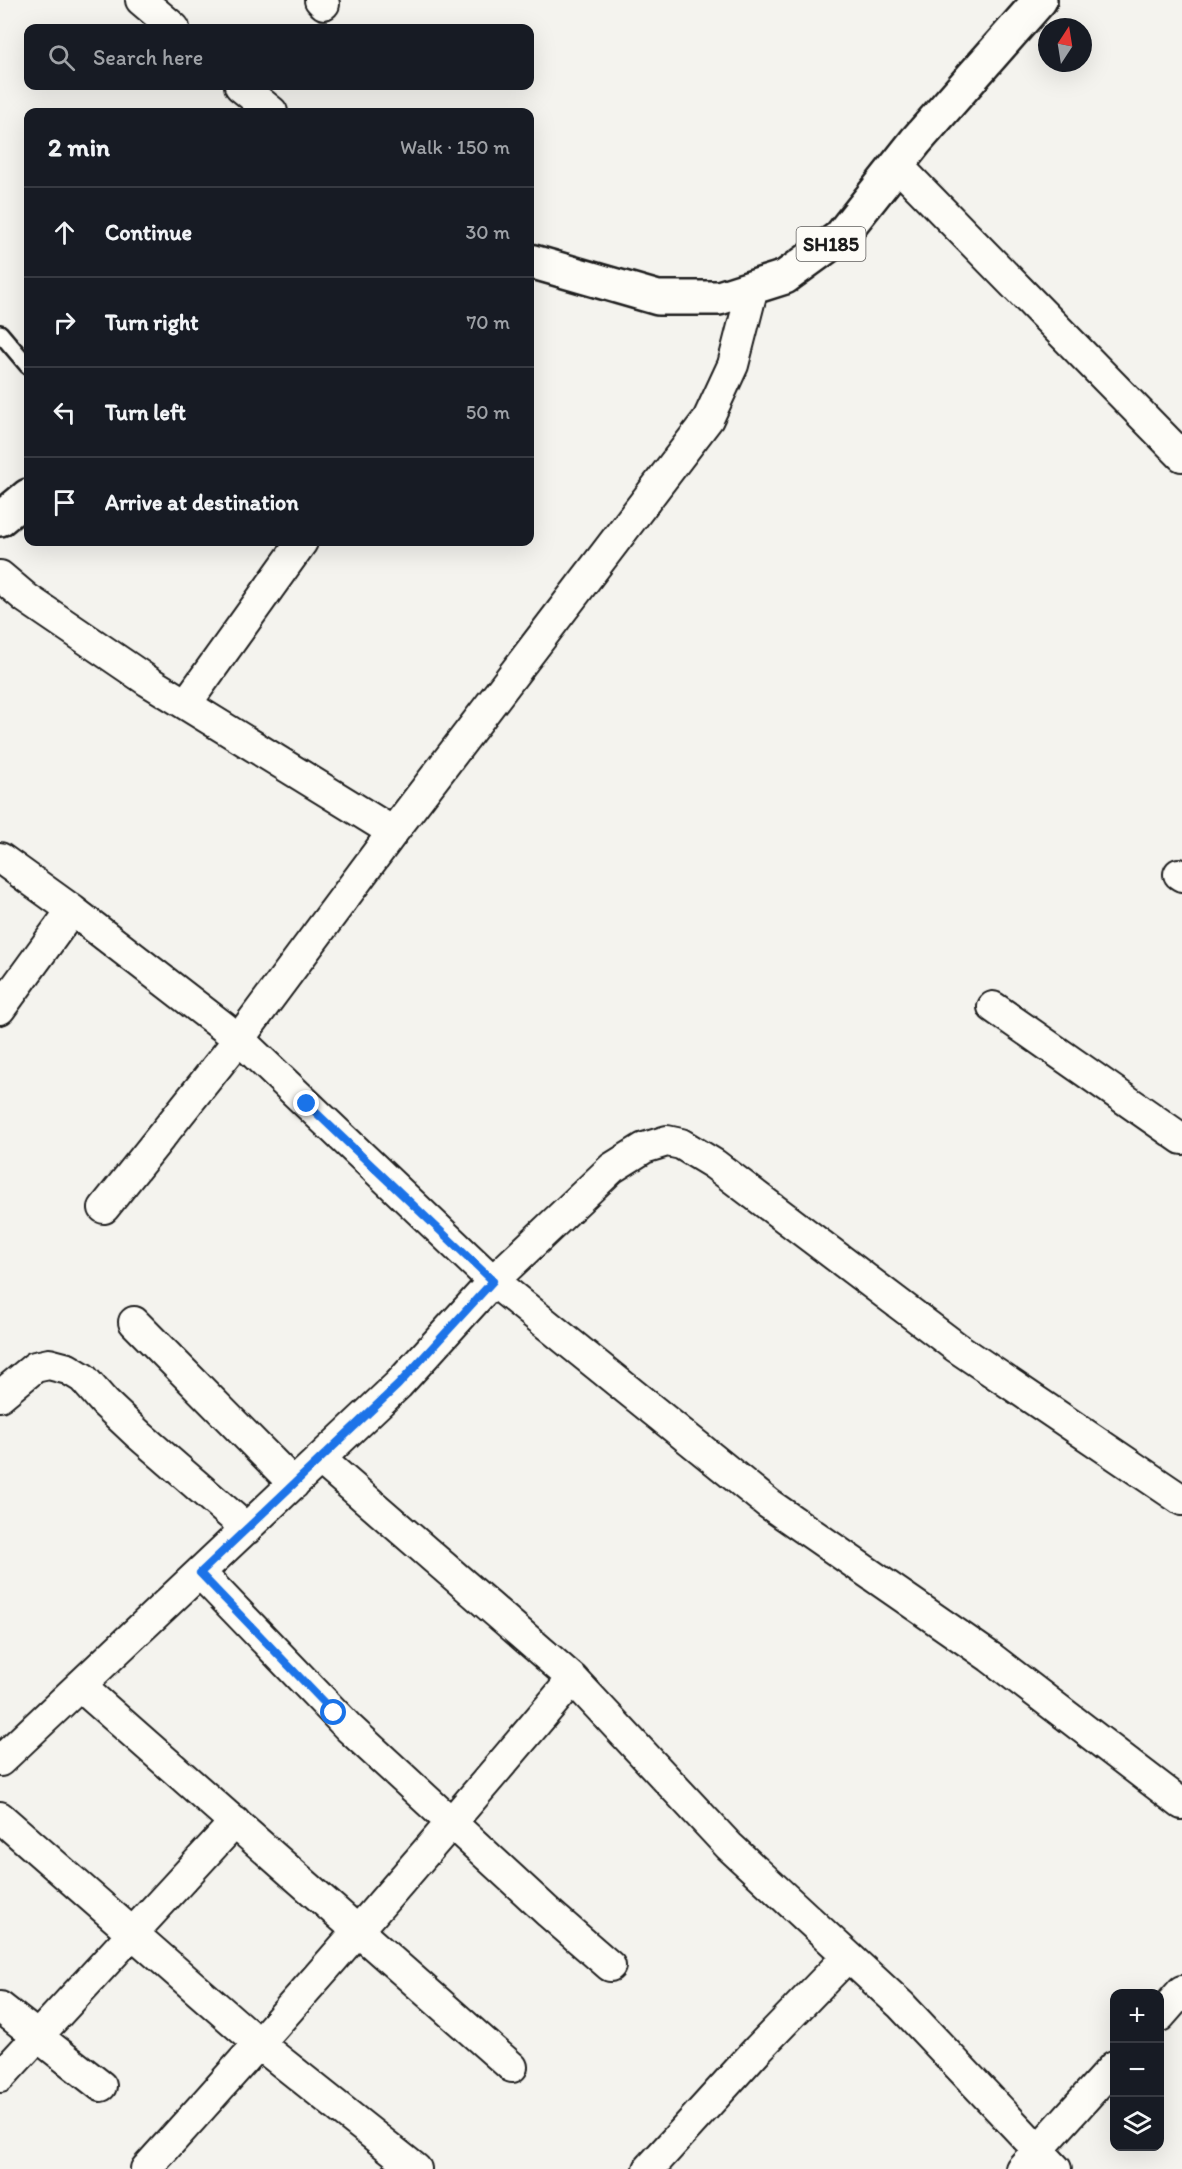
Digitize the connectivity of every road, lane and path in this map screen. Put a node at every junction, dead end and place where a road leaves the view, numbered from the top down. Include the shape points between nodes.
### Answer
1 (141, 0) edge
2 (1040, 0) edge
3 (169, 24) edge
4 (245, 90) edge
5 (267, 108) edge
6 (897, 165) junction
7 (534, 262) edge
8 (753, 287) junction
9 (0, 333) edge
10 (24, 361) edge
11 (1182, 456) edge
12 (24, 499) edge
13 (0, 519) edge
14 (299, 546) edge
15 (0, 576) edge
16 (186, 704) junction
17 (393, 832) junction
18 (0, 858) edge
19 (72, 910) junction
20 (993, 1007) dead end
21 (0, 1009) edge
22 (240, 1039) junction
23 (1182, 1139) edge
24 (104, 1208) dead end
25 (493, 1281) junction
26 (134, 1322) dead end
27 (0, 1396) edge
28 (320, 1459) junction
29 (294, 1484) junction
30 (1182, 1500) edge
31 (247, 1529) junction
32 (200, 1573) junction
33 (573, 1679) junction
34 (80, 1686) junction
35 (0, 1761) edge
36 (1182, 1804) edge
37 (0, 1818) edge
38 (235, 1822) junction
39 (452, 1823) junction
40 (357, 1930) junction
41 (132, 1933) junction
42 (848, 1956) junction
43 (610, 1966) dead end
44 (1182, 1991) edge
45 (0, 2007) edge
46 (1164, 2011) edge
47 (37, 2036) junction
48 (259, 2044) junction
49 (512, 2067) dead end
50 (1110, 2071) edge
51 (0, 2077) edge
52 (101, 2086) dead end
53 (1038, 2163) edge
54 (146, 2169) edge
55 (416, 2169) edge
56 (648, 2169) edge

1 - 3 street
2 - 6 main road, SH185
4 - 5 street
6 - 8 main road, SH185 via 840,237 785,277
6 - 11 street
7 - 8 main road, SH185 via 658,298 719,298
8 - 17 street via 733,365 708,419
9 - 10 lane
12 - 13 main road
14 - 16 street
15 - 16 street via 26,598
16 - 17 street
17 - 22 street
18 - 19 street
19 - 21 street
19 - 22 street
20 - 23 street
22 - 24 street
22 - 25 street
25 - 28 street via 398,1385
25 - 30 street via 612,1168 644,1148 667,1141 681,1144 714,1164 956,1347
25 - 36 street via 769,1504 990,1658
26 - 29 street
27 - 31 street via 35,1366 49,1364 68,1369 83,1378 139,1435
28 - 29 street
28 - 33 street
29 - 31 street
31 - 32 street
32 - 34 street
32 - 39 street via 350,1728
33 - 39 street
33 - 42 street via 729,1846
34 - 35 street
34 - 38 street
37 - 41 street
38 - 40 street
38 - 41 street
39 - 40 street
39 - 43 street
40 - 48 street
40 - 49 street
41 - 47 street
41 - 48 street
42 - 53 street via 901,2005
42 - 56 street
44 - 46 street
45 - 47 street
47 - 51 street
47 - 52 street
48 - 54 street
48 - 55 street
50 - 53 street

